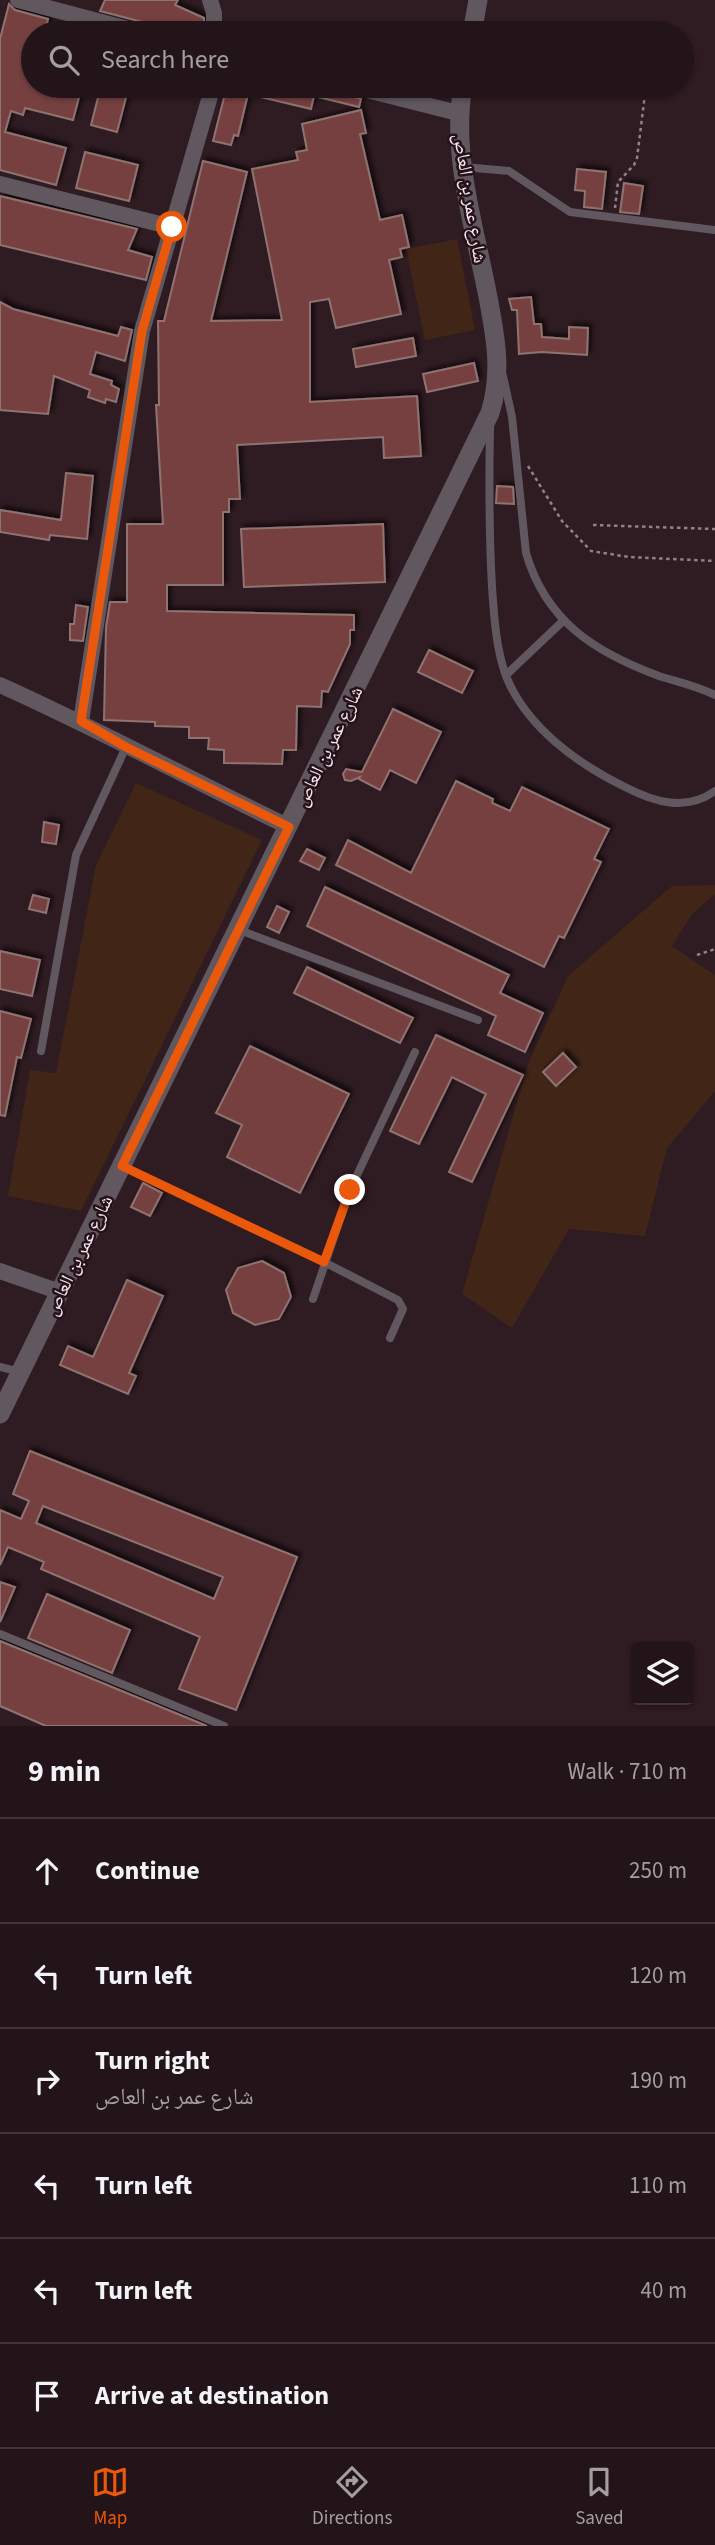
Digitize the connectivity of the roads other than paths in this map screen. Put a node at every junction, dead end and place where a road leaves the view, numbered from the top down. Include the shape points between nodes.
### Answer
1 (18, 0) edge
2 (210, 0) edge
3 (478, 0) edge
4 (98, 21) edge
5 (214, 21) edge
6 (474, 21) edge
7 (210, 98) edge
8 (399, 98) edge
9 (461, 98) edge
10 (458, 113) junction
11 (463, 167) junction
12 (0, 184) edge
13 (172, 227) junction
14 (715, 230) edge
15 (497, 360) junction
16 (490, 413) junction
17 (562, 621) junction
18 (506, 675) junction
19 (0, 685) edge
20 (715, 695) edge
21 (81, 721) junction
22 (126, 747) junction
23 (715, 791) edge
24 (289, 827) junction
25 (237, 929) junction
26 (478, 1020) dead end
27 (41, 1051) dead end
28 (415, 1052) dead end
29 (122, 1166) junction
30 (324, 1262) junction
31 (0, 1271) edge
32 (60, 1292) junction
33 (313, 1299) dead end
34 (390, 1338) dead end
35 (0, 1367) edge
36 (20, 1372) junction
37 (0, 1414) edge
38 (0, 1634) edge
39 (224, 1726) edge

1 - 4 street
2 - 5 street
3 - 6 street
7 - 13 street
8 - 10 street
9 - 10 street, شارع عمر بن العاص
10 - 11 street, شارع عمر بن العاص
11 - 14 lane via 509,171 570,212
11 - 15 street, شارع عمر بن العاص
12 - 13 street
13 - 21 street via 142,331
15 - 16 street, شارع عمر بن العاص
15 - 17 lane via 510,402 526,553 539,587
16 - 18 lane via 494,604
16 - 24 street, شارع عمر بن العاص
17 - 18 lane
17 - 20 lane via 625,661
18 - 23 lane via 540,726 612,781 673,804 697,801
19 - 21 street
21 - 22 street
22 - 24 street
22 - 27 lane via 76,855
24 - 25 street, شارع عمر بن العاص
25 - 26 lane
25 - 29 street, شارع عمر بن العاص
28 - 30 lane via 350,1190
29 - 30 lane
29 - 32 street, شارع عمر بن العاص
30 - 33 lane
30 - 34 lane via 402,1304
31 - 32 street
32 - 36 street, شارع عمر بن العاص
35 - 36 lane
36 - 37 street, شارع عمر بن العاص
38 - 39 lane

